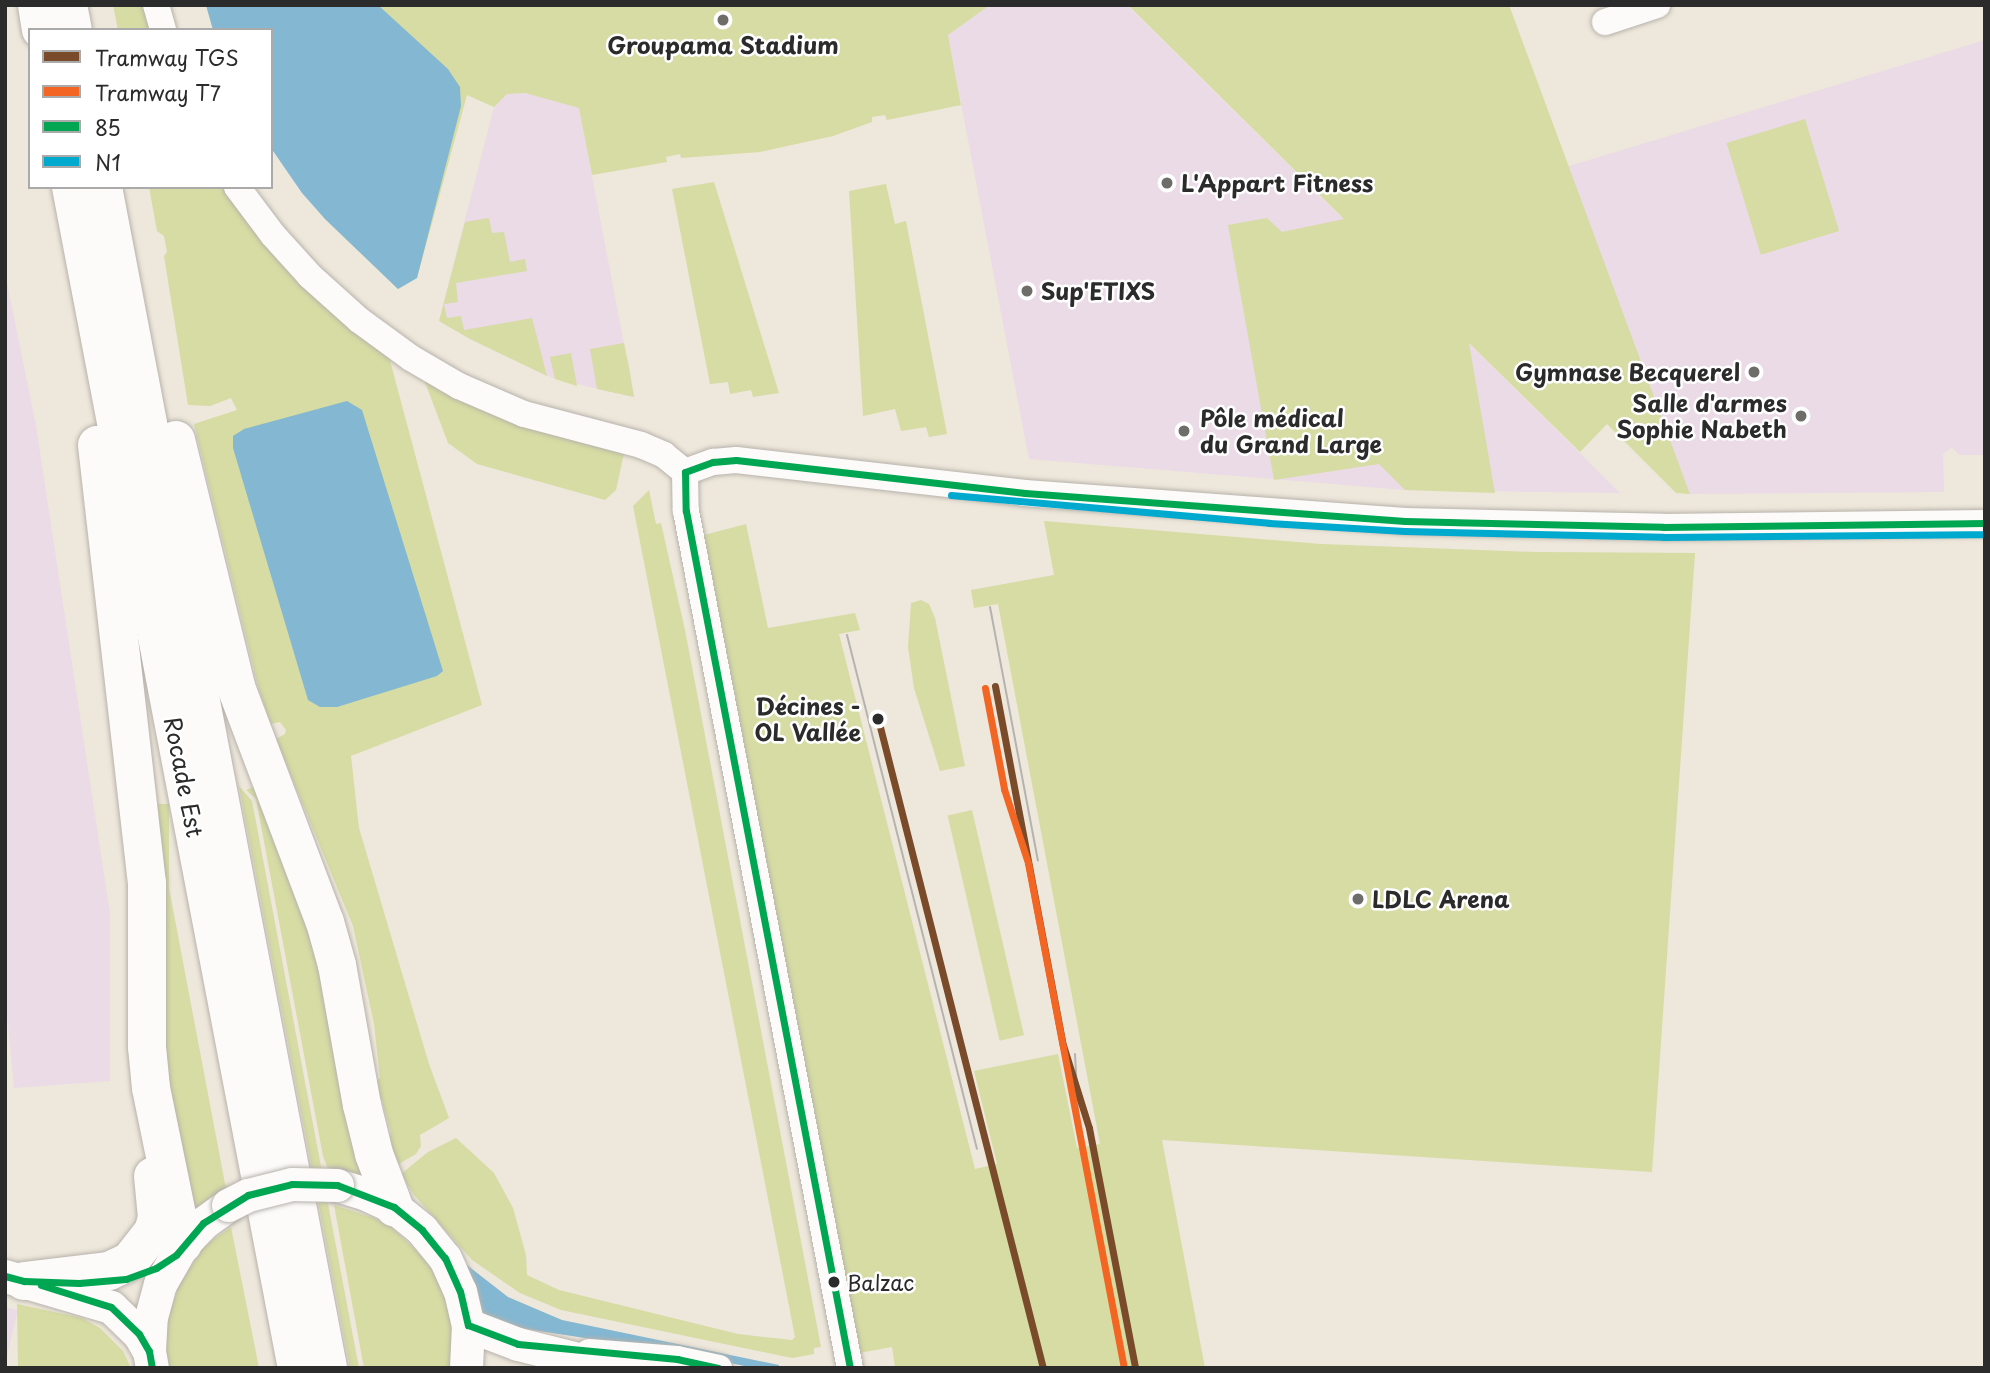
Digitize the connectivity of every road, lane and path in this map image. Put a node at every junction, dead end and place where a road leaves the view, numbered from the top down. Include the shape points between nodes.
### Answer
1 (37, 5) edge
2 (68, 5) edge
3 (156, 5) edge
4 (1657, 5) edge
5 (1605, 22) dead end
6 (41, 28) edge
7 (73, 28) edge
8 (162, 28) edge
9 (71, 189) edge
10 (103, 189) edge
11 (238, 189) edge
12 (87, 267) junction
13 (128, 316) junction
14 (685, 472) junction
15 (1985, 523) edge
16 (151, 1088) junction
17 (394, 1208) junction
18 (179, 1250) junction
19 (15, 1278) edge
20 (468, 1325) junction
21 (548, 1349) junction
22 (151, 1359) edge
23 (297, 1368) edge
24 (328, 1368) edge
25 (466, 1368) edge
26 (614, 1368) edge
27 (719, 1368) edge
28 (850, 1368) edge

1 - 6 highway
2 - 7 highway
3 - 8 street
4 - 5 street
9 - 12 highway, Rocade Est
10 - 13 highway, Rocade Est
11 - 14 street via 310,276 411,358 459,386 524,414 641,445 664,455
12 - 16 highway via 76,300 147,883
12 - 23 highway, Rocade Est
13 - 17 highway via 152,343 236,688 325,922 362,1105
13 - 24 highway, Rocade Est
14 - 15 street via 736,460 1025,493 1405,521 1662,527
14 - 28 street via 686,511
16 - 18 highway
16 - 19 highway via 145,1129 157,1218 144,1247 130,1261 109,1271
17 - 18 main road, bridge via 337,1185 292,1184 228,1205
17 - 20 main road via 422,1230 444,1258 460,1291
18 - 19 main road via 156,1268 126,1279 79,1283
18 - 22 main road via 160,1284 151,1317
19 - 22 main road via 111,1307 139,1334
20 - 21 main road via 518,1344
20 - 25 main road
21 - 26 main road
21 - 27 street via 677,1359

